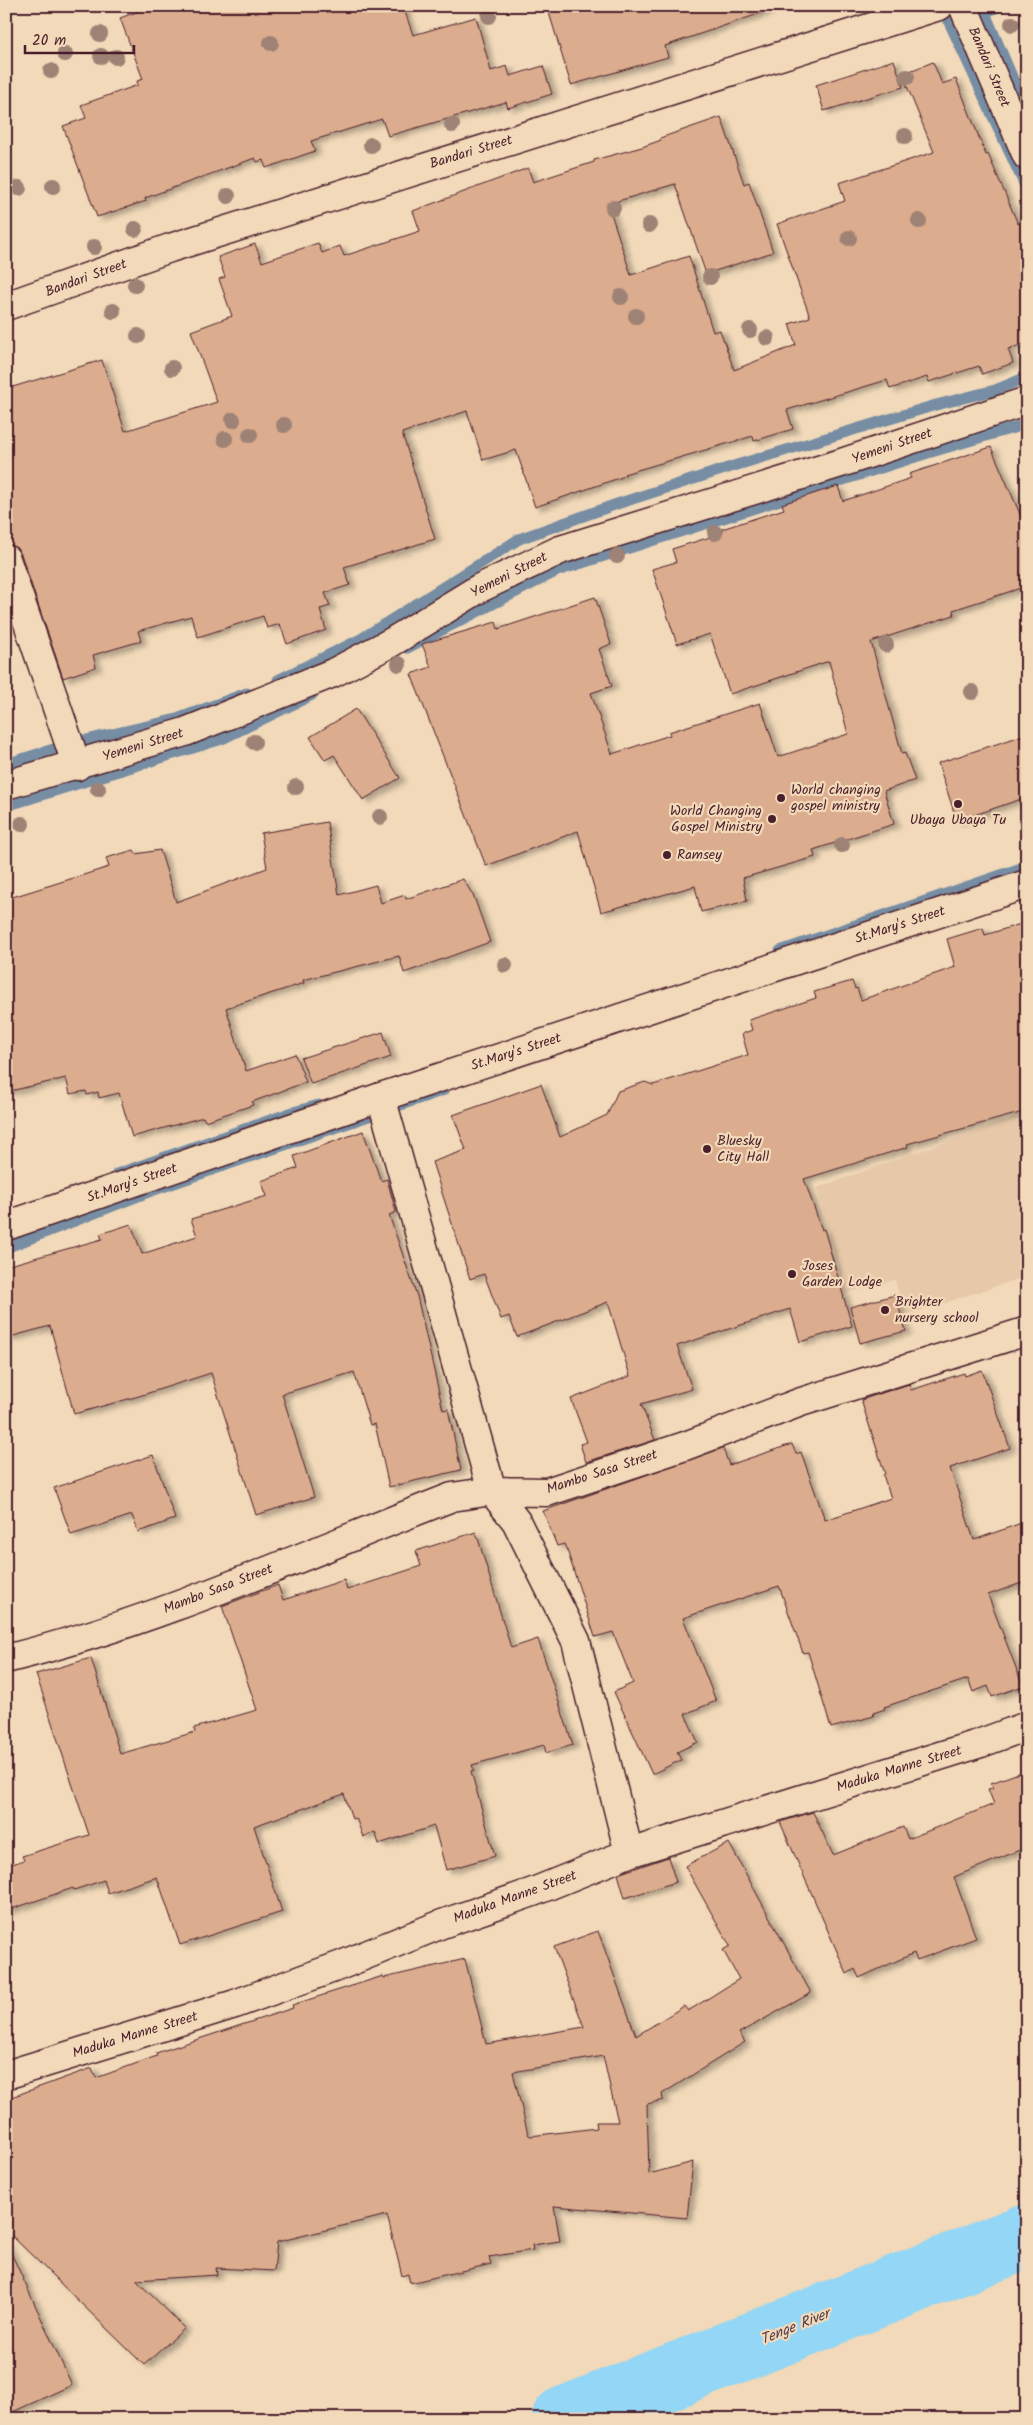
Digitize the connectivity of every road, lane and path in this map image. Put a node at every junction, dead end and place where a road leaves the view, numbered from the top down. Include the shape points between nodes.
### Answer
1 (939, 6) edge
2 (963, 6) edge
3 (1027, 156) edge
4 (6, 306) edge
5 (1027, 401) edge
6 (6, 559) edge
7 (77, 766) junction
8 (6, 785) edge
9 (1027, 884) edge
10 (381, 1097) junction
11 (6, 1226) edge
12 (1027, 1331) edge
13 (492, 1491) junction
14 (6, 1658) edge
15 (1027, 1726) edge
16 (629, 1853) junction
17 (6, 2075) edge

1 - 4 street, Bandari Street via 170,248
2 - 3 street, Bandari Street
5 - 7 street, Yemeni Street via 841,463 560,550 480,588 333,674 185,732
6 - 7 street
7 - 8 street, Yemeni Street
9 - 10 street, St.Mary's Street
10 - 11 street, St.Mary's Street
10 - 13 street
12 - 13 street, Mambo Sasa Street via 801,1402 685,1446 547,1492
13 - 14 street, Mambo Sasa Street via 452,1497 216,1592 59,1646
13 - 16 street via 516,1521 576,1642
15 - 16 street, Maduka Manne Street
16 - 17 street, Maduka Manne Street via 235,2004

